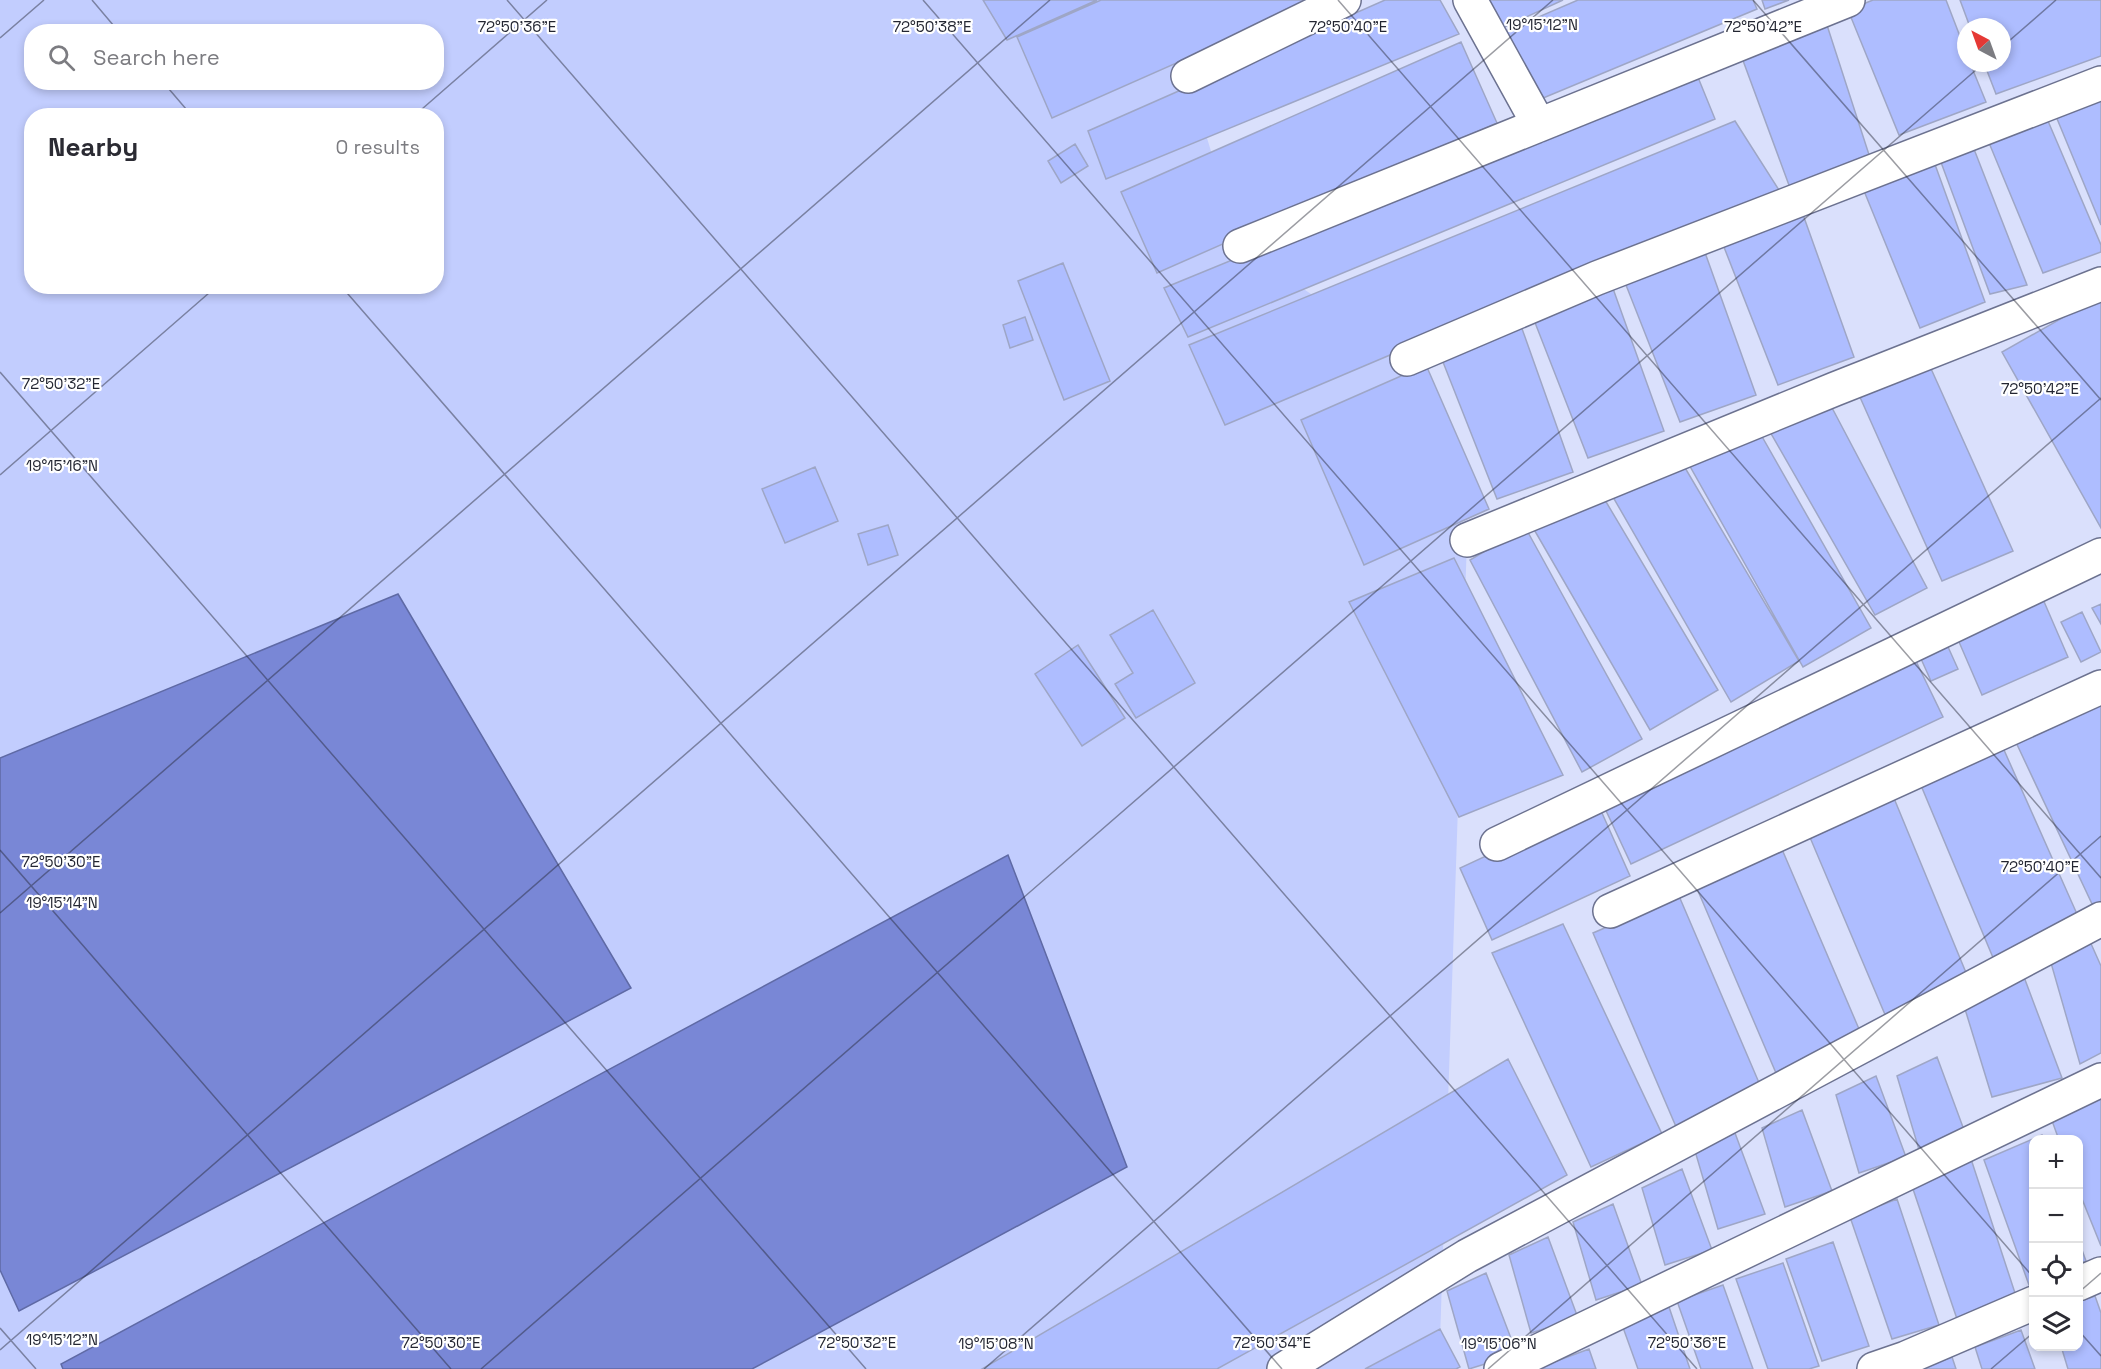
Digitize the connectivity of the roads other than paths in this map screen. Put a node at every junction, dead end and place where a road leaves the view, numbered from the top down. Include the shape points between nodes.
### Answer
1 (1344, 0) edge
2 (1470, 0) edge
3 (1848, 0) edge
4 (1188, 76) dead end
5 (2101, 83) edge
6 (1539, 125) junction
7 (1240, 246) dead end
8 (2101, 284) edge
9 (1407, 359) dead end
10 (1467, 540) dead end
11 (2101, 555) edge
12 (2101, 687) edge
13 (1497, 844) dead end
14 (1610, 911) dead end
15 (2101, 919) edge
16 (2101, 1080) edge
17 (2101, 1274) edge
18 (2083, 1282) edge
19 (2029, 1305) edge
20 (1284, 1369) edge
21 (1501, 1369) edge
22 (1874, 1369) edge

1 - 4 street
2 - 6 street
3 - 6 street
5 - 9 street via 1597,278
6 - 7 street
8 - 10 street via 1835,388
11 - 13 street
12 - 14 street
15 - 20 street via 1467,1256
16 - 21 street
17 - 18 street
19 - 22 street

